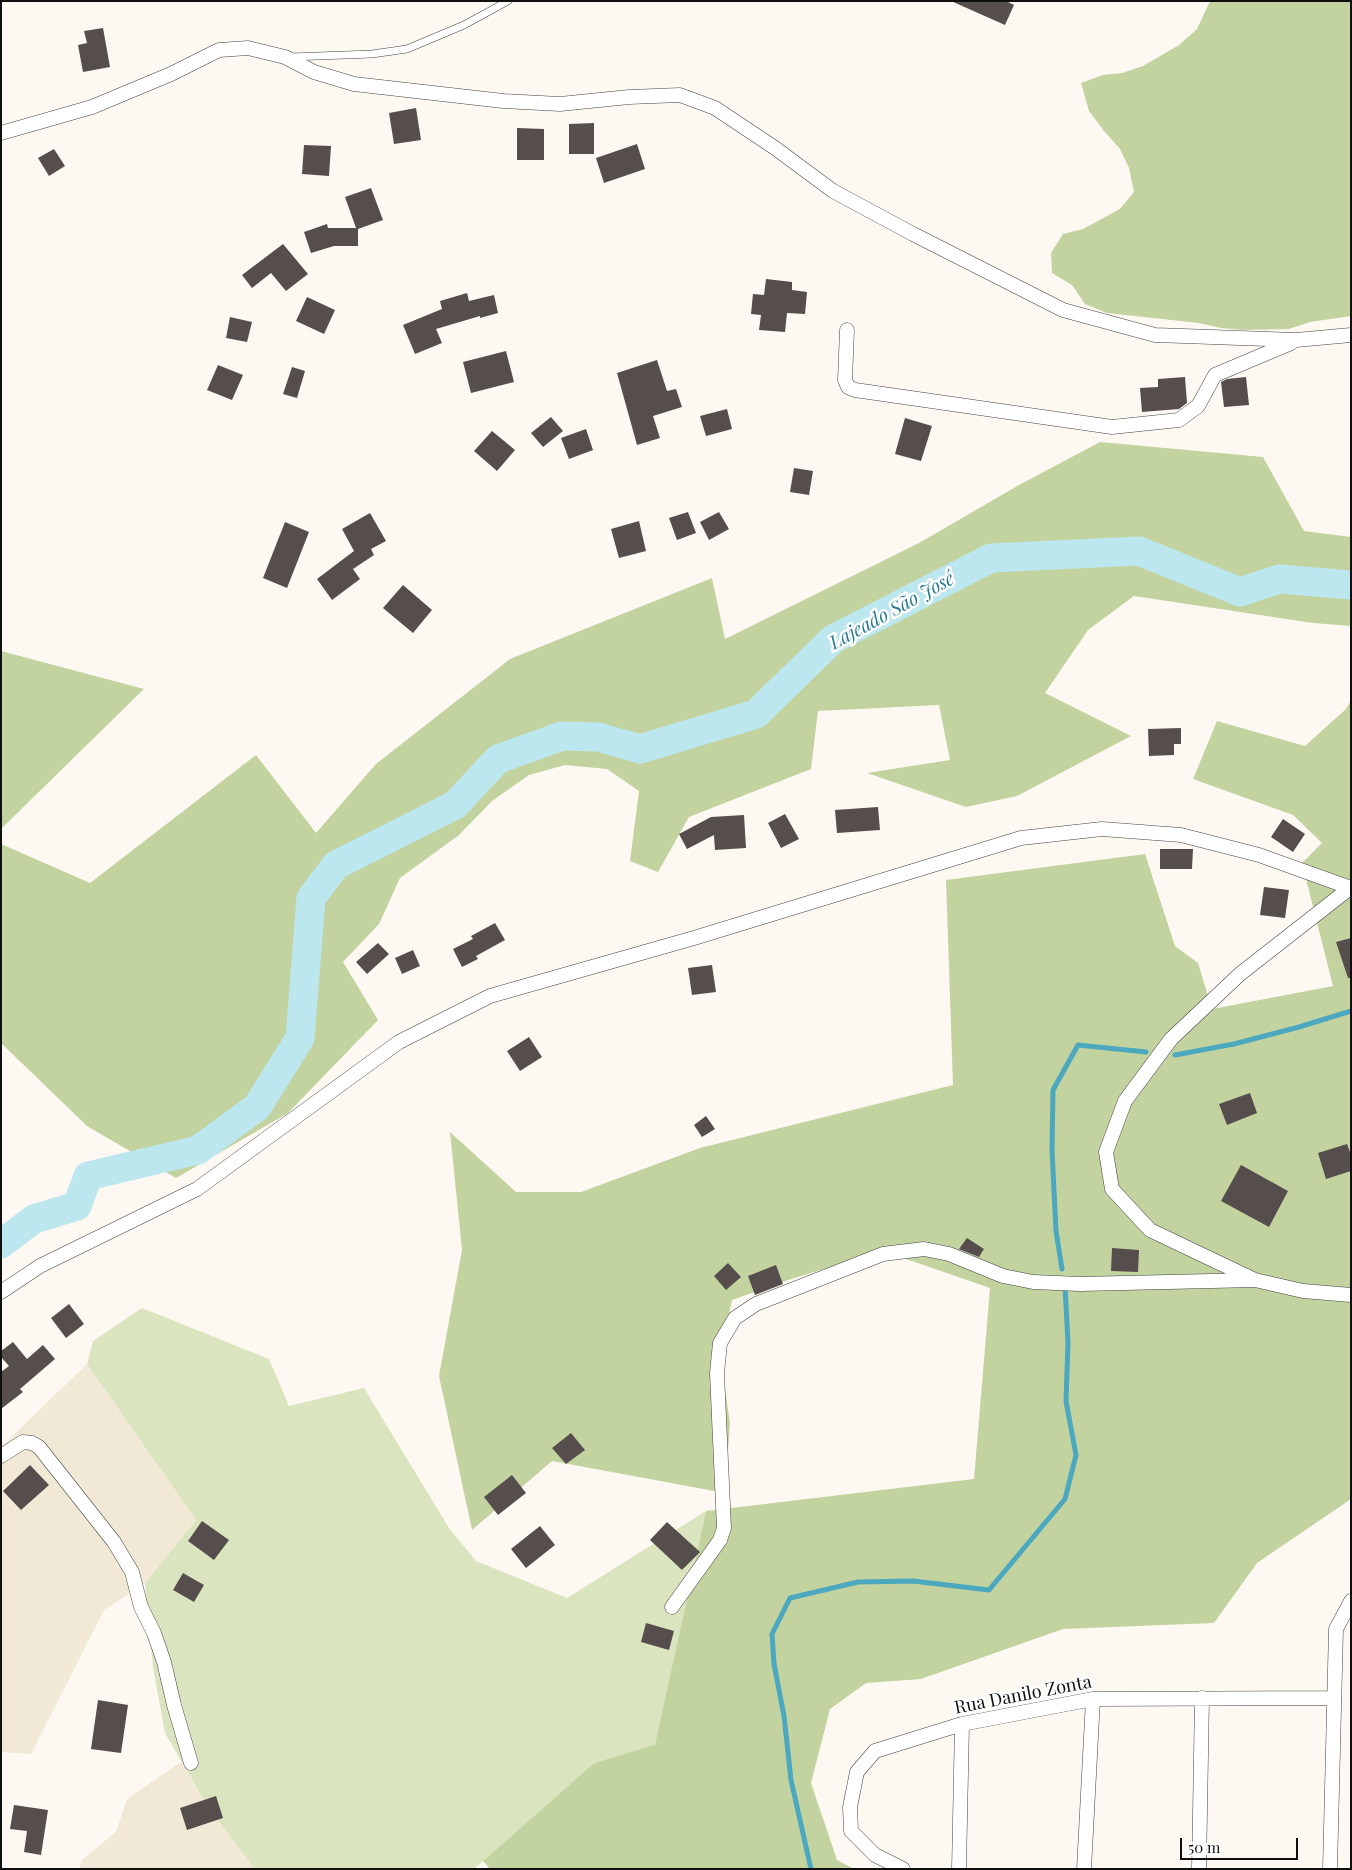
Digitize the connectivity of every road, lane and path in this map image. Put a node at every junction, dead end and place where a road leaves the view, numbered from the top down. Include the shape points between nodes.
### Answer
1 (508, 1) edge
2 (284, 57) junction
3 (1, 133) edge
4 (847, 330) dead end
5 (1351, 335) edge
6 (1296, 340) junction
7 (1350, 888) edge
8 (1255, 1280) junction
9 (1, 1292) edge
10 (1351, 1295) edge
11 (1, 1456) edge
12 (1351, 1601) edge
13 (672, 1607) dead end
14 (1202, 1698) junction
15 (1334, 1698) junction
16 (1092, 1699) junction
17 (962, 1724) junction
18 (191, 1763) dead end
19 (903, 1869) edge
20 (959, 1869) edge
21 (1084, 1869) edge
22 (1199, 1869) edge
23 (1330, 1869) edge

1 - 2 lane via 464,25 407,49 372,54
2 - 3 street via 248,48 219,50 92,107
2 - 6 street via 314,72 354,84 503,101 560,104 680,95 715,108 833,191 1063,310 1155,336
4 - 6 street via 845,380 848,387 855,390 1112,427 1179,420 1198,406 1215,374
5 - 6 street
7 - 8 street via 1240,974 1170,1039 1125,1101 1106,1152 1112,1189 1150,1230
7 - 9 street via 1258,855 1181,835 1102,829 1020,838 490,996 399,1042 197,1189 40,1266
8 - 10 street via 1303,1291
8 - 13 street via 1033,1282 1002,1276 949,1254 924,1249 883,1254 756,1304 735,1318 720,1344 717,1373 724,1528 720,1540
11 - 18 street via 23,1442 39,1447 114,1542 132,1572 141,1607 159,1647
12 - 15 street via 1336,1629
14 - 15 street, Rua Danilo Zonta
14 - 16 street, Rua Danilo Zonta
14 - 22 street
15 - 23 street
16 - 17 street, Rua Danilo Zonta
16 - 21 street
17 - 19 street, Rua Danilo Zonta via 875,1751 857,1772 850,1807 851,1831 874,1855
17 - 20 street

